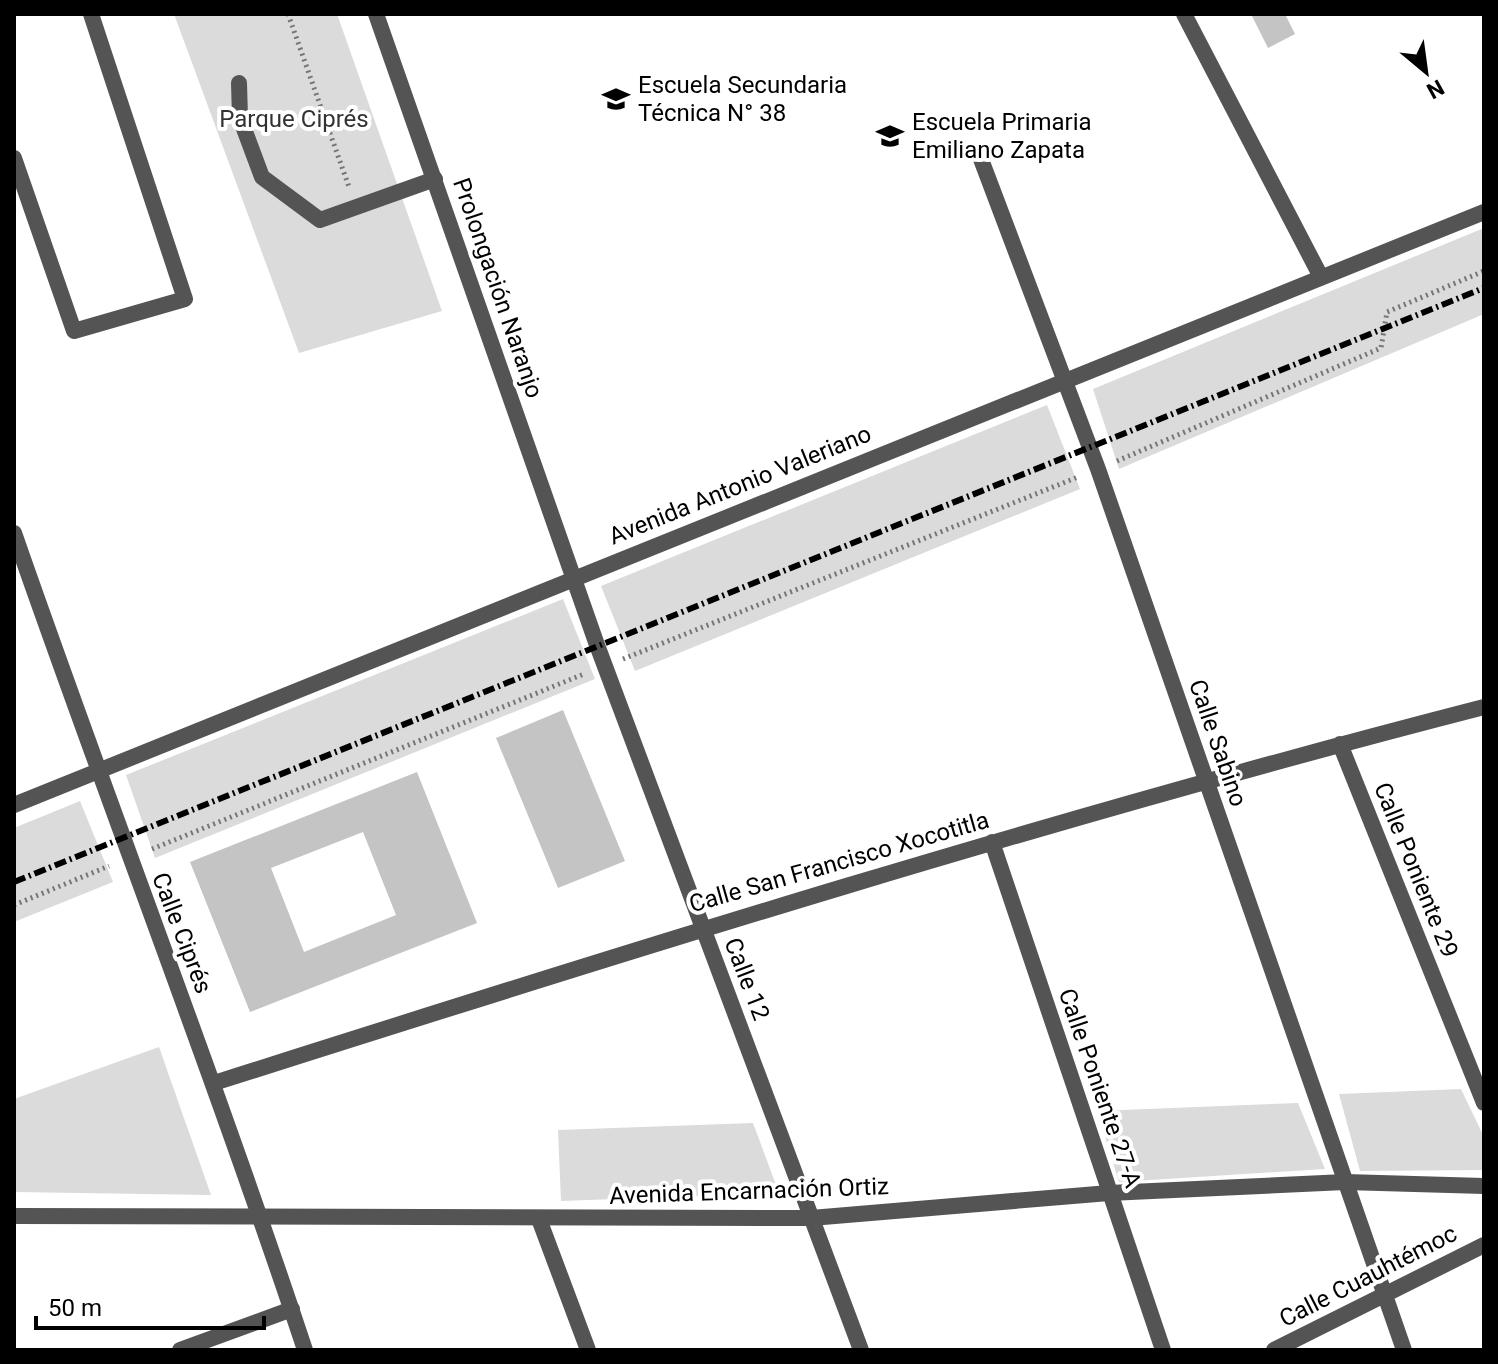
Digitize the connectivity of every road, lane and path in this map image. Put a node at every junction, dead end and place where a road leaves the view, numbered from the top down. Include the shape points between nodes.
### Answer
1 (91, 14) edge
2 (288, 14) edge
3 (376, 14) edge
4 (1184, 14) edge
5 (239, 83) dead end
6 (979, 154) dead end
7 (14, 158) edge
8 (435, 179) junction
9 (356, 207) junction
10 (1484, 212) edge
11 (1484, 271) edge
12 (1321, 277) junction
13 (1064, 380) junction
14 (1098, 469) junction
15 (14, 533) edge
16 (573, 579) junction
17 (605, 666) junction
18 (1484, 707) edge
19 (1340, 744) junction
20 (96, 770) junction
21 (1206, 781) junction
22 (14, 805) edge
23 (992, 842) junction
24 (128, 859) junction
25 (14, 905) edge
26 (702, 928) junction
27 (214, 1083) junction
28 (1484, 1103) edge
29 (1345, 1182) junction
30 (1484, 1186) edge
31 (1109, 1193) junction
32 (260, 1215) junction
33 (14, 1216) edge
34 (811, 1218) junction
35 (539, 1219) junction
36 (1484, 1245) edge
37 (1385, 1294) junction
38 (292, 1309) junction
39 (180, 1350) edge
40 (305, 1350) edge
41 (588, 1350) edge
42 (861, 1350) edge
43 (1163, 1350) edge
44 (1274, 1350) edge
45 (1404, 1350) edge

1 - 7 street via 185,299 74,331
2 - 9 path
3 - 8 street, Prolongación Naranjo
4 - 12 street
5 - 9 street via 240,118 262,177 320,220
6 - 13 street, Calle Sabino
8 - 9 street
8 - 16 street, Prolongación Naranjo
10 - 12 street, Avenida Antonio Valeriano
11 - 14 path via 1387,312 1381,348
12 - 13 street, Avenida Antonio Valeriano
13 - 14 street, Calle Sabino
13 - 16 street, Avenida Antonio Valeriano
14 - 17 path
14 - 21 street, Calle Sabino
15 - 20 street, Calle Ciprés
16 - 17 street, Calle 12
16 - 20 street, Avenida Antonio Valeriano
17 - 24 path
17 - 26 street, Calle 12
18 - 19 street, Calle San Francisco Xocotitla
19 - 21 street, Calle San Francisco Xocotitla
19 - 28 street, Calle Poniente 29
20 - 22 street, Avenida Antonio Valeriano
20 - 24 street, Calle Ciprés
21 - 23 street, Calle San Francisco Xocotitla
21 - 29 street, Calle Sabino
23 - 26 street, Calle San Francisco Xocotitla
23 - 31 street, Calle Poniente 27-A
24 - 25 path
24 - 27 street, Calle Ciprés
26 - 27 street, Calle San Francisco Xocotitla
26 - 34 street, Calle 12
27 - 32 street, Calle Ciprés
29 - 30 street, Avenida Encarnación Ortiz
29 - 31 street, Avenida Encarnación Ortiz
29 - 37 street, Calle Sabino
31 - 34 street, Avenida Encarnación Ortiz
31 - 43 street, Calle Poniente 27-A
32 - 33 street, Avenida Encarnación Ortiz
32 - 35 street, Avenida Encarnación Ortiz
32 - 38 street, Calle Ciprés
34 - 35 street, Avenida Encarnación Ortiz
34 - 42 street, Calle 12
35 - 41 street
36 - 37 street, Calle Cuauhtémoc
37 - 44 street, Calle Cuauhtémoc
37 - 45 street, Calle Sabino
38 - 39 street
38 - 40 street, Calle Ciprés

